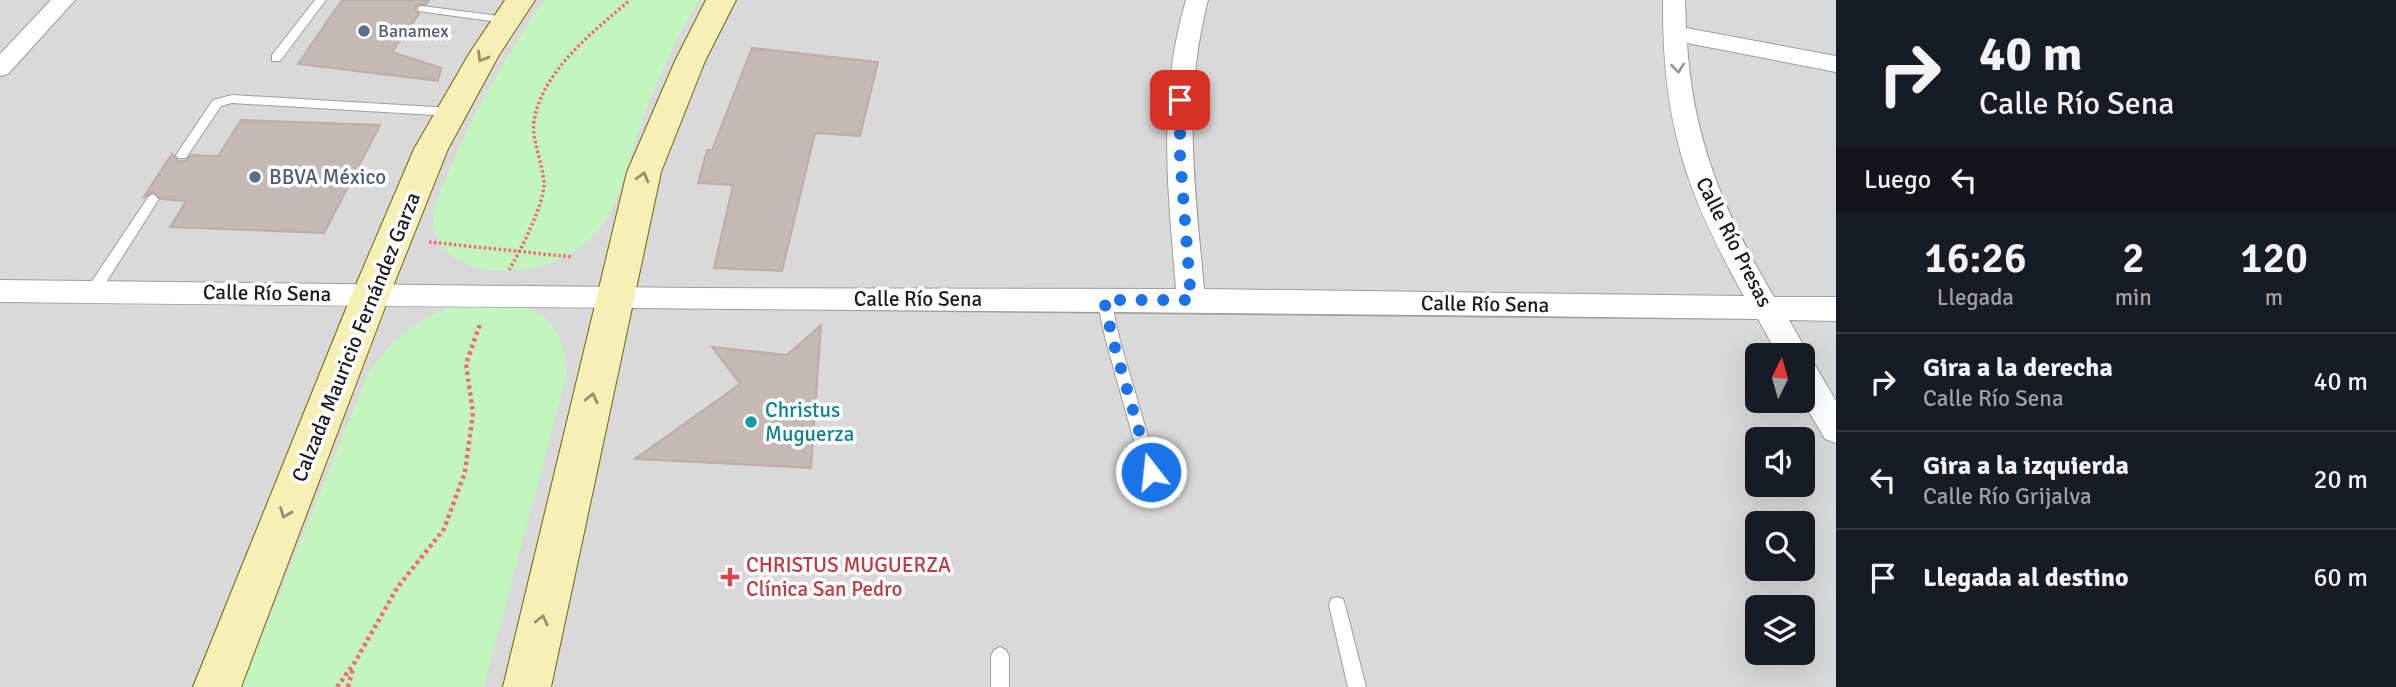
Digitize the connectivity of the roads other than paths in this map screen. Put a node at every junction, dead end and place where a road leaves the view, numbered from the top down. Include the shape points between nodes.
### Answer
1 (64, 0) edge
2 (321, 0) edge
3 (721, 0) edge
4 (1197, 0) edge
5 (1674, 0) edge
6 (422, 9) dead end
7 (513, 10) edge
8 (1674, 33) junction
9 (276, 58) dead end
10 (1836, 64) edge
11 (0, 68) edge
12 (451, 112) junction
13 (182, 155) dead end
14 (153, 199) dead end
15 (0, 291) edge
16 (93, 292) junction
17 (371, 294) junction
18 (615, 297) junction
19 (1104, 300) junction
20 (1191, 300) junction
21 (1767, 308) junction
22 (1836, 309) edge
23 (1787, 343) edge
24 (1815, 393) edge
25 (1836, 429) edge
26 (1158, 498) dead end
27 (1337, 605) dead end
28 (1000, 656) dead end
29 (217, 687) edge
30 (527, 687) edge
31 (1000, 687) edge
32 (1357, 687) edge

1 - 11 street
2 - 9 lane
18 -> 3 main road via 643,172
4 - 20 street via 1180,73 1180,155
5 - 8 street, Calle Río Presas
6 - 7 lane
7 -> 12 main road, Calzada Mauricio Fernández Garza
8 - 10 street
8 -> 21 street, Calle Río Presas via 1682,110 1693,157 1711,207
12 - 13 lane via 232,99 217,103
12 - 17 main road, Calzada Mauricio Fernández Garza
14 - 16 lane
15 - 16 street, Calle Río Sena
16 - 17 street, Calle Río Sena
17 - 18 street, Calle Río Sena
17 -> 29 main road, Calzada Mauricio Fernández Garza
18 - 19 street, Calle Río Sena
30 -> 18 main road
19 - 20 street, Calle Río Sena
19 - 26 lane
20 - 21 street, Calle Río Sena
21 - 22 street, Calle Río Sena
21 - 23 street, Calle Río Presas
24 - 25 street
27 - 32 lane
28 - 31 lane

